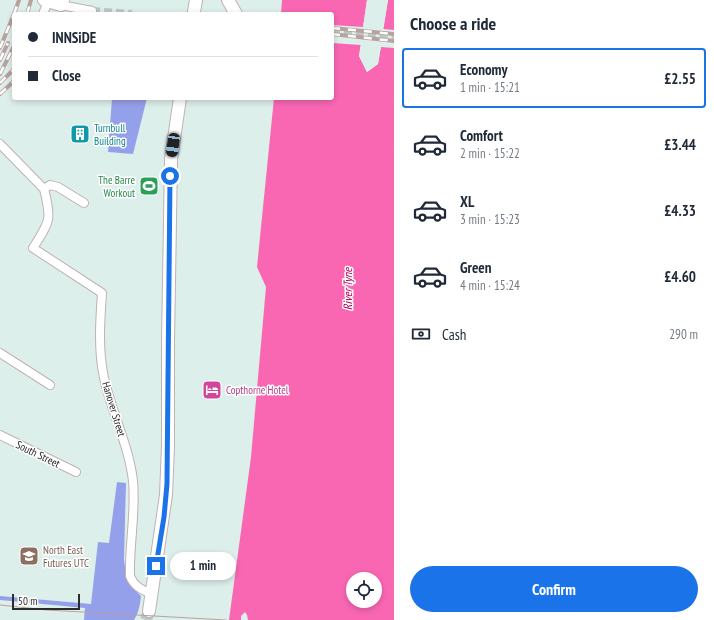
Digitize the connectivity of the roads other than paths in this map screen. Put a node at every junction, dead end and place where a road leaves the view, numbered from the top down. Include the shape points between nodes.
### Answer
1 (228, 0) edge
2 (46, 1) edge
3 (63, 2) edge
4 (92, 10) dead end
5 (43, 12) edge
6 (235, 12) edge
7 (180, 100) edge
8 (0, 144) edge
9 (44, 189) junction
10 (84, 203) dead end
11 (0, 353) edge
12 (50, 385) dead end
13 (0, 435) edge
14 (76, 472) dead end
15 (152, 595) junction
16 (149, 611) tunnel mouth

1 - 6 main road
2 - 3 main road
2 - 5 street
3 - 4 street
7 - 15 main road via 171,159 166,495
8 - 9 street
9 - 10 street via 50,185 58,187
9 - 15 street, Hanover Street via 48,206 48,225 33,248 102,293 101,357 133,481 130,576 138,588
11 - 12 street
13 - 14 street, South Street
15 - 16 main road

